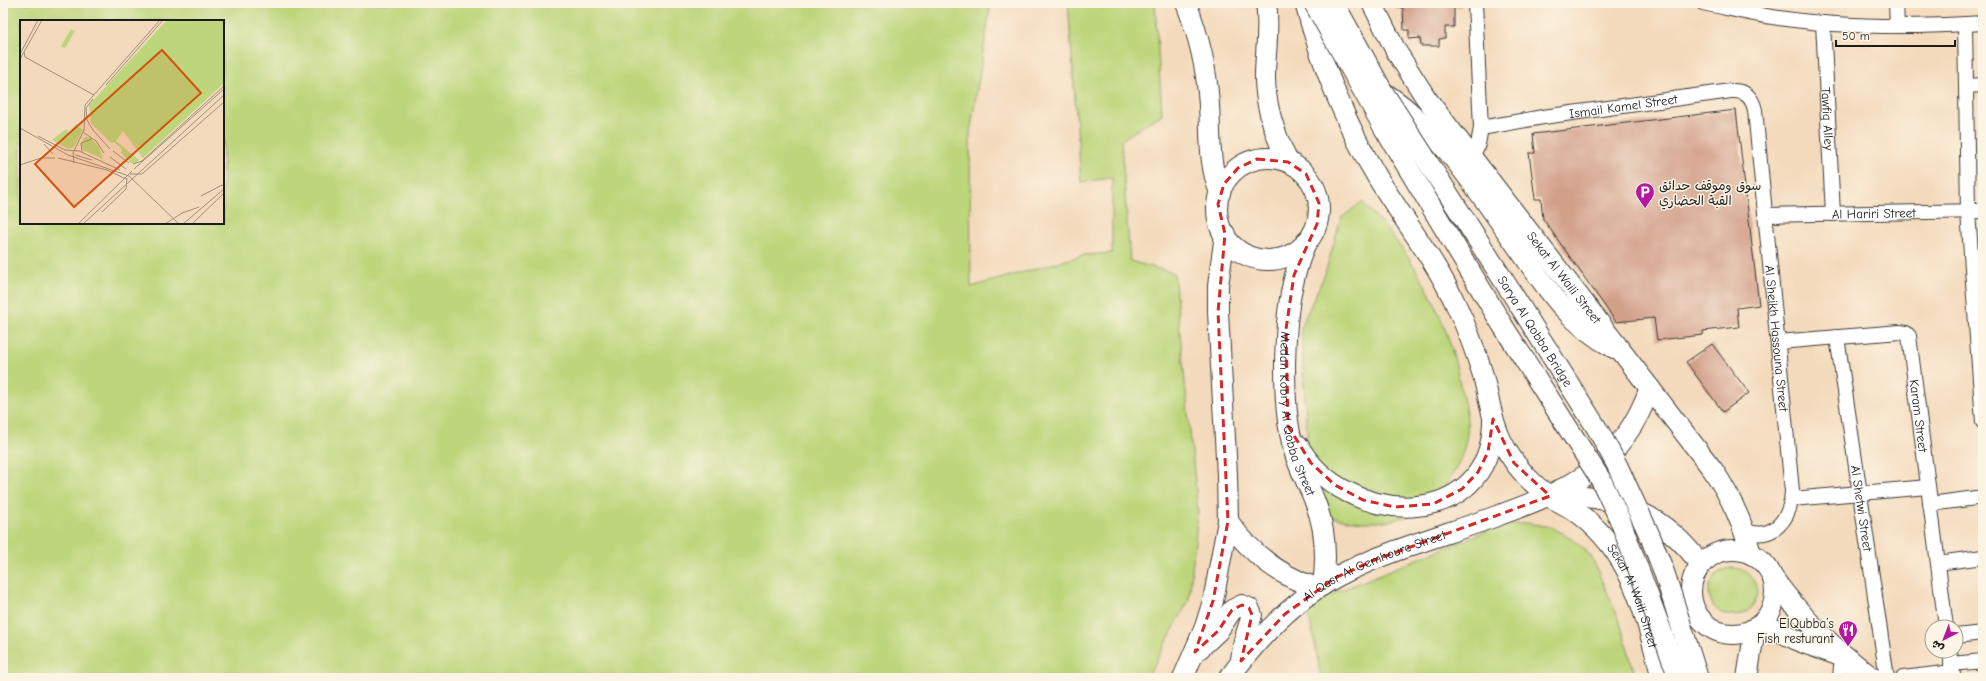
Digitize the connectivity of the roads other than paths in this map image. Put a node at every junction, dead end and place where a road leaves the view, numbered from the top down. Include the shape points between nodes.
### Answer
1 (1186, 3) edge
2 (1266, 3) edge
3 (1305, 3) edge
4 (1314, 3) edge
5 (1334, 3) edge
6 (1372, 3) edge
7 (1475, 3) edge
8 (1703, 3) edge
9 (1896, 3) edge
10 (1765, 10) edge
11 (1823, 23) junction
12 (1983, 23) edge
13 (1965, 24) junction
14 (1896, 26) junction
15 (1966, 86) junction
16 (1983, 86) edge
17 (1383, 92) junction
18 (1755, 110) joint
19 (1481, 128) junction
20 (1472, 158) junction
21 (1288, 162) junction
22 (1220, 193) junction
23 (1983, 211) edge
24 (1968, 212) junction
25 (1833, 214) junction
26 (1765, 215) junction
27 (1225, 234) junction
28 (1306, 242) junction
29 (1978, 295) edge
30 (1837, 338) junction
31 (1778, 342) junction
32 (1623, 353) junction
33 (1981, 366) edge
34 (1650, 388) junction
35 (1493, 419) junction
36 (1982, 421) edge
37 (1288, 426) junction
38 (1928, 487) junction
39 (1860, 493) junction
40 (1550, 496) junction
41 (1976, 498) dead end
42 (1792, 499) junction
43 (1930, 504) junction
44 (1228, 521) junction
45 (1744, 530) junction
46 (1751, 554) junction
47 (1983, 557) edge
48 (1938, 563) junction
49 (1701, 565) junction
50 (1773, 578) junction
51 (1320, 587) junction
52 (1945, 619) edge
53 (1759, 625) junction
54 (1983, 633) edge
55 (1964, 635) edge
56 (1195, 652) junction
57 (1842, 656) junction
58 (1983, 660) edge
59 (1241, 661) junction
60 (1952, 666) edge
61 (1183, 678) edge
62 (1229, 678) edge
63 (1662, 678) edge
64 (1679, 678) edge
65 (1698, 678) edge
66 (1747, 678) edge
67 (1840, 678) edge
68 (1873, 678) edge
69 (1887, 678) edge
70 (1903, 678) edge

1 - 22 main road via 1204,62 1209,106 1210,154
2 - 21 main road via 1266,95 1274,130
3 - 35 main road via 1323,64 1348,123 1379,180 1456,304 1474,349
4 - 64 main road, Sarya Al Qobba Bridge, bridge via 1384,128 1495,312 1601,480 1620,520
5 - 17 main road, Sarya Al Qobba Bridge, bridge
6 - 20 main road, Sekat Al Waili Street via 1409,73
7 - 19 street
8 - 10 street
9 - 14 street
10 - 11 street
11 - 14 street
11 - 25 street, Tawfiq Alley
12 - 13 street
13 - 14 street
13 - 15 street
15 - 16 street
15 - 24 street
17 - 32 main road via 1416,119 1452,158 1562,308 1590,334
17 - 65 main road, Sarya Al Qobba Bridge, bridge via 1514,295 1617,465 1664,572
18 - 19 street, Ismail Kamel Street via 1754,104 1746,94 1731,91
18 - 26 street, Al Sheikh Hassouna Street
19 - 20 street
20 - 32 main road, Sekat Al Waili Street
21 - 22 main road via 1268,158 1247,162 1230,175
21 - 28 main road via 1306,174 1319,203 1317,224
22 - 27 main road via 1218,214
23 - 24 street, Al Hariri Street
24 - 25 street, Al Hariri Street
24 - 29 street
25 - 26 street, Al Hariri Street
26 - 31 street, Al Sheikh Hassouna Street
27 - 28 main road via 1235,246 1248,255 1269,259 1290,255
27 - 44 main road via 1220,260 1218,312
28 - 37 main road, Medan Kobry Al Qobba Street via 1294,276 1287,311 1285,387
29 - 33 street
30 - 31 street, Karam Street
30 - 38 street, Karam Street via 1902,332 1909,336
30 - 39 street, Al Shetwi Street
31 - 42 street, Al Sheikh Hassouna Street
32 - 34 main road, Sekat Al Waili Street
33 - 36 street
34 - 40 main road, Al Qasr Al Gemhoure Street via 1638,416 1612,454 1589,474
34 - 45 main road, Sekat Al Waili Street via 1724,486
35 - 37 main road via 1488,452 1471,481 1443,500 1411,508 1368,502 1334,485 1311,463
35 - 40 main road, Sekat Al Waili Street via 1514,463 1532,483
37 - 51 main road, Medan Kobry Al Qobba Street via 1295,456 1315,500 1323,528 1326,550
38 - 39 street
38 - 43 street, Karam Street
39 - 42 street
39 - 69 street, Al Shetwi Street
40 - 49 main road, Al Qasr Al Gemhoure Street via 1597,498 1628,506 1669,530 1692,552
40 - 51 main road, Al Qasr Al Gemhoure Street via 1372,560
40 - 63 main road, Sekat Al Waili Street via 1581,515 1608,540 1619,555 1636,587
41 - 43 street
42 - 45 street, Al Sheikh Hassouna Street via 1787,514 1770,532 1757,534
43 - 48 street, Karam Street
44 - 51 main road via 1239,537 1266,563 1299,582
44 - 56 main road via 1213,601
45 - 46 main road, Sekat Al Waili Street
46 - 49 main road via 1724,551
46 - 50 main road via 1760,560
47 - 48 street
48 - 52 street, Karam Street
49 - 53 main road via 1691,590 1698,616 1720,632 1738,634
50 - 53 main road via 1774,602 1770,613
50 - 57 main road via 1805,619
51 - 59 main road, Al Qasr Al Gemhoure Street via 1285,614
53 - 57 main road
53 - 66 main road
54 - 55 street
56 - 59 main road via 1218,631 1232,610 1242,605 1249,608 1252,615
56 - 61 main road
57 - 67 street
57 - 68 main road
58 - 60 street
59 - 62 main road, Al Qasr Al Gemhoure Street
60 - 70 street

